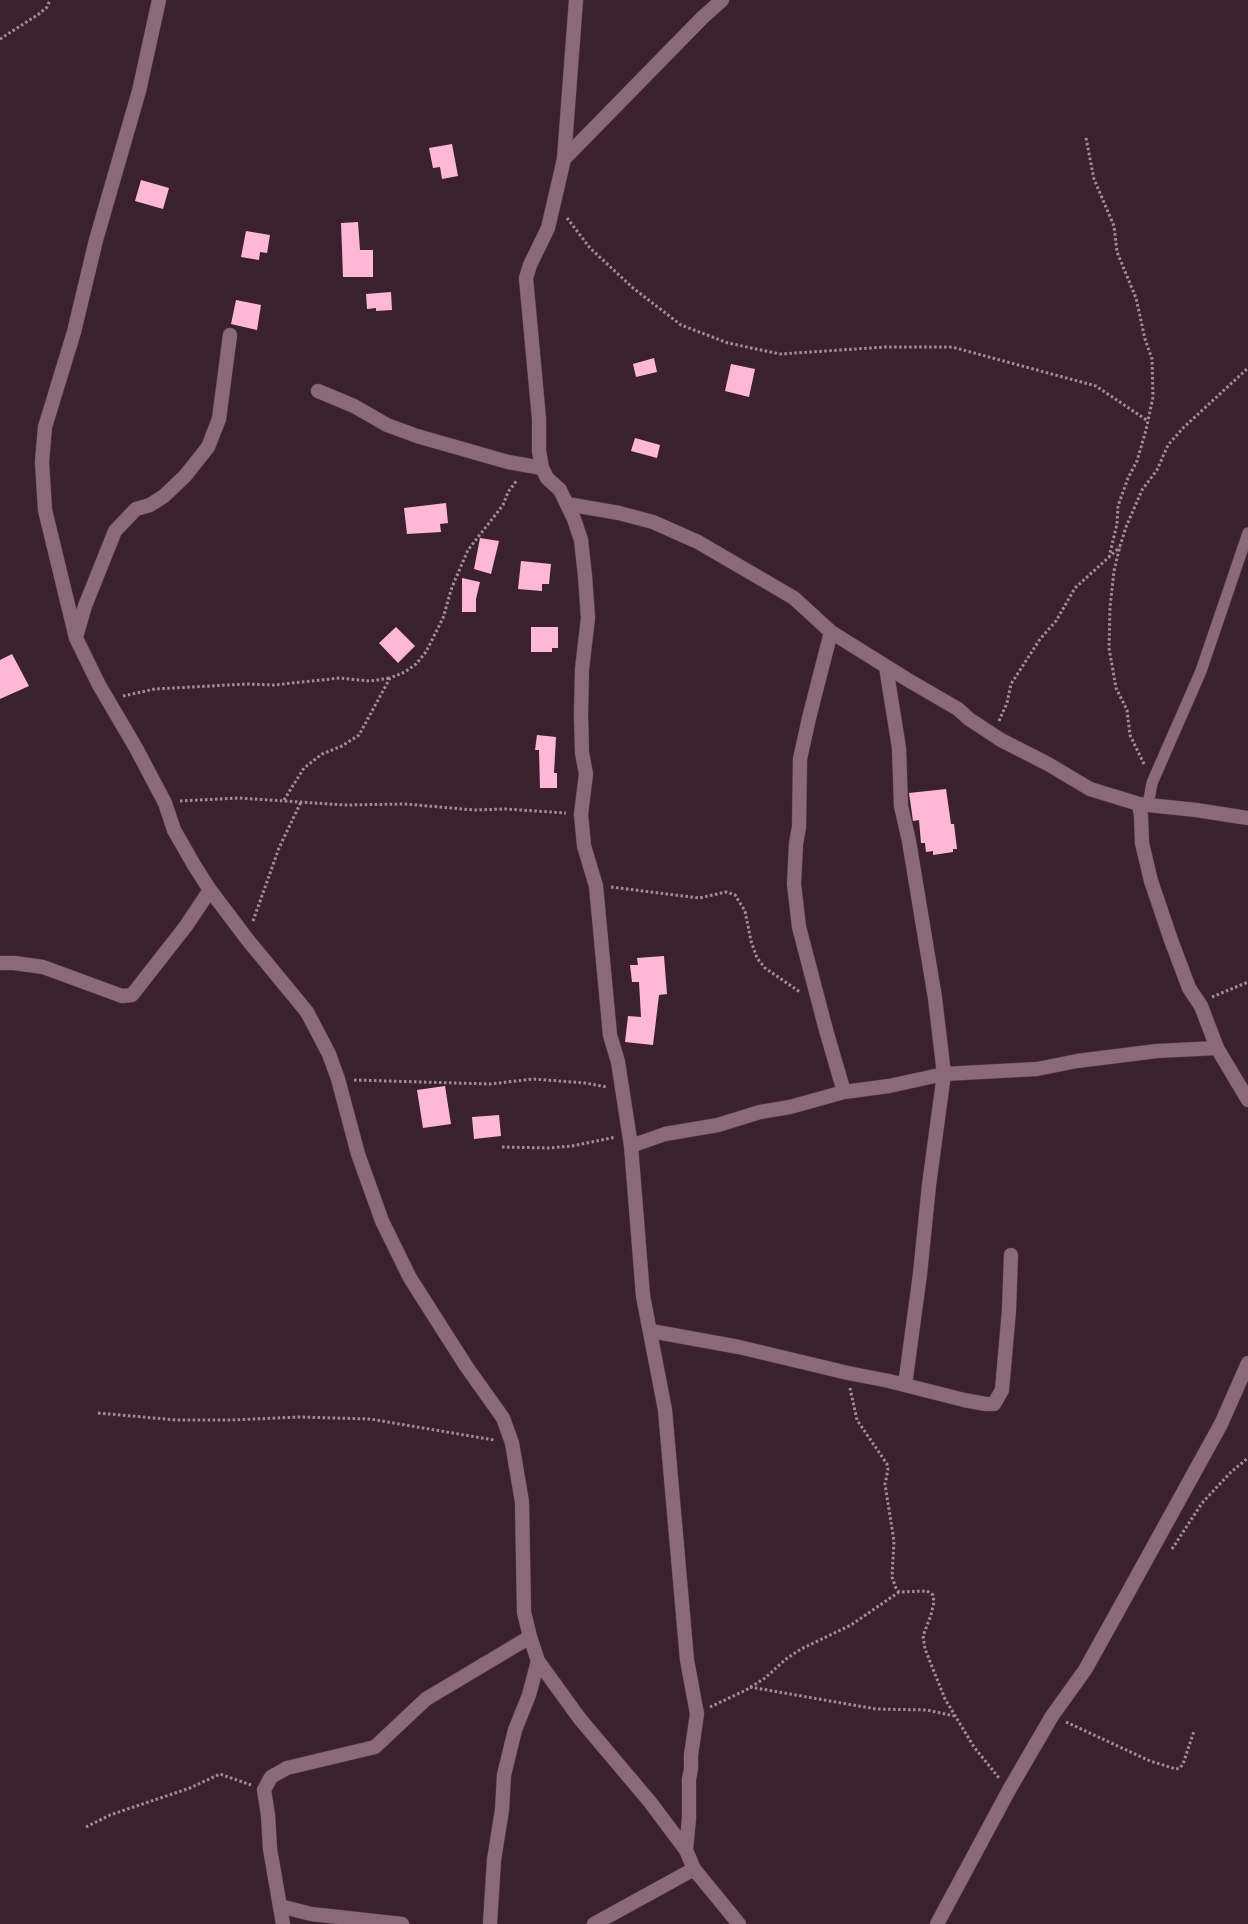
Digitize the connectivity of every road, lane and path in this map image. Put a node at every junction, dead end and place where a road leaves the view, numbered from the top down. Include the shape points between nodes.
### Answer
1 (50, 0) edge
2 (159, 0) edge
3 (576, 0) edge
4 (722, 0) edge
5 (0, 39) edge
6 (1086, 138) dead end
7 (564, 159) junction
8 (554, 202) junction
9 (230, 335) dead end
10 (1248, 368) edge
11 (318, 391) dead end
12 (1148, 421) junction
13 (527, 465) junction
14 (542, 468) junction
15 (567, 504) junction
16 (1248, 533) edge
17 (1120, 546) junction
18 (1109, 556) junction
19 (831, 632) junction
20 (76, 638) junction
21 (886, 667) junction
22 (390, 678) junction
23 (108, 701) junction
24 (993, 734) junction
25 (1152, 783) junction
26 (284, 800) junction
27 (301, 802) junction
28 (165, 803) junction
29 (1143, 804) junction
30 (581, 814) junction
31 (1248, 818) edge
32 (596, 886) junction
33 (210, 890) junction
34 (246, 939) junction
35 (0, 963) edge
36 (1248, 982) edge
37 (1201, 1006) junction
38 (820, 1010) junction
39 (1218, 1048) junction
40 (944, 1074) junction
41 (338, 1079) junction
42 (623, 1089) junction
43 (844, 1092) junction
44 (1248, 1100) edge
45 (630, 1140) junction
46 (502, 1147) dead end
47 (1011, 1255) dead end
48 (651, 1331) junction
49 (1248, 1363) edge
50 (848, 1373) junction
51 (905, 1385) junction
52 (98, 1414) dead end
53 (512, 1443) junction
54 (1248, 1458) edge
55 (1170, 1552) dead end
56 (899, 1592) junction
57 (530, 1637) junction
58 (538, 1661) junction
59 (750, 1687) junction
60 (697, 1714) junction
61 (955, 1716) junction
62 (1052, 1716) junction
63 (1194, 1731) dead end
64 (264, 1790) junction
65 (1009, 1790) junction
66 (86, 1827) dead end
67 (686, 1850) junction
68 (694, 1869) junction
69 (280, 1906) junction
70 (283, 1924) edge
71 (402, 1924) edge
72 (490, 1924) edge
73 (594, 1924) edge
74 (739, 1924) edge
75 (937, 1924) edge

1 - 5 path via 39,14
2 - 20 street via 139,92 46,427 42,462 45,510
3 - 7 street
4 - 7 street
6 - 12 path via 1094,179 1114,226 1117,252 1136,298 1152,359 1153,397
7 - 8 street
8 - 12 path via 590,248 633,288 681,325 728,343 780,354 885,347 952,347 1096,386
8 - 14 street via 548,228 526,278
9 - 20 street via 219,419 208,447 164,496 136,509 115,531 85,606
10 - 17 path via 1168,445 1157,470 1142,490
11 - 13 street via 417,436
12 - 18 path via 1137,460 1118,506
13 - 14 street
13 - 22 path via 503,505 468,550 443,618 426,652 405,672
14 - 15 street
15 - 19 street via 654,522 698,542 794,598
15 - 30 street via 581,540 588,618 582,669 582,753 586,774
16 - 25 lane via 1201,671
17 - 18 path
17 - 25 path via 1110,607 1109,648 1116,688 1127,710 1130,735
18 - 24 path via 1075,588 1056,621 1040,638 1011,684 1007,703
19 - 21 street
19 - 38 street via 800,759 794,884 799,927
20 - 23 street
21 - 24 street via 958,709
21 - 40 street via 899,748 901,806 935,998
22 - 23 path via 340,678 274,685 155,690
22 - 26 path via 359,734 304,768
23 - 28 street
24 - 29 street via 1090,789
25 - 29 lane
26 - 27 path
26 - 28 path via 239,798
27 - 30 path
27 - 34 path via 279,848
28 - 33 street via 174,830
29 - 31 street
29 - 37 street via 1142,843 1151,881 1189,988
30 - 32 street via 584,846
32 - 38 path via 699,898 726,892 735,895 745,911 757,958 765,968
32 - 42 street via 610,1034
33 - 34 street
33 - 35 street via 132,995 122,996 43,967
34 - 41 street via 307,1012
36 - 37 path via 1207,999
37 - 39 street
38 - 43 street
39 - 40 street via 1157,1051 1037,1069
39 - 44 street
40 - 43 street
40 - 51 street
41 - 42 path via 490,1084 533,1079
41 - 53 street via 358,1154 382,1221 410,1278 503,1418
42 - 45 street
43 - 45 street via 718,1125
45 - 46 path via 548,1148
45 - 48 street via 643,1296
47 - 51 street via 1002,1390 994,1404
48 - 50 street via 739,1347
48 - 60 street via 666,1410 687,1660
49 - 62 street via 1221,1424 1114,1618 1085,1670
50 - 51 street
50 - 56 path via 857,1420 887,1464 885,1484 894,1541 892,1576
52 - 53 path via 176,1420 370,1419
53 - 57 street via 522,1502 524,1612
54 - 55 path via 1202,1503
56 - 59 path via 851,1626 801,1649
56 - 61 path via 933,1595 931,1615 923,1636 925,1649
57 - 58 street
57 - 64 street via 426,1699 375,1747 287,1768 271,1778
58 - 67 street via 580,1719
58 - 72 street via 504,1775
59 - 60 path
59 - 61 path via 876,1709 927,1710
60 - 67 street via 689,1779
61 - 65 path via 974,1747
62 - 63 path via 1176,1770 1183,1764
62 - 65 street
64 - 66 path via 220,1774
64 - 69 street
65 - 75 street
67 - 68 street
68 - 73 street
68 - 74 street
69 - 70 street
69 - 71 street via 311,1914

